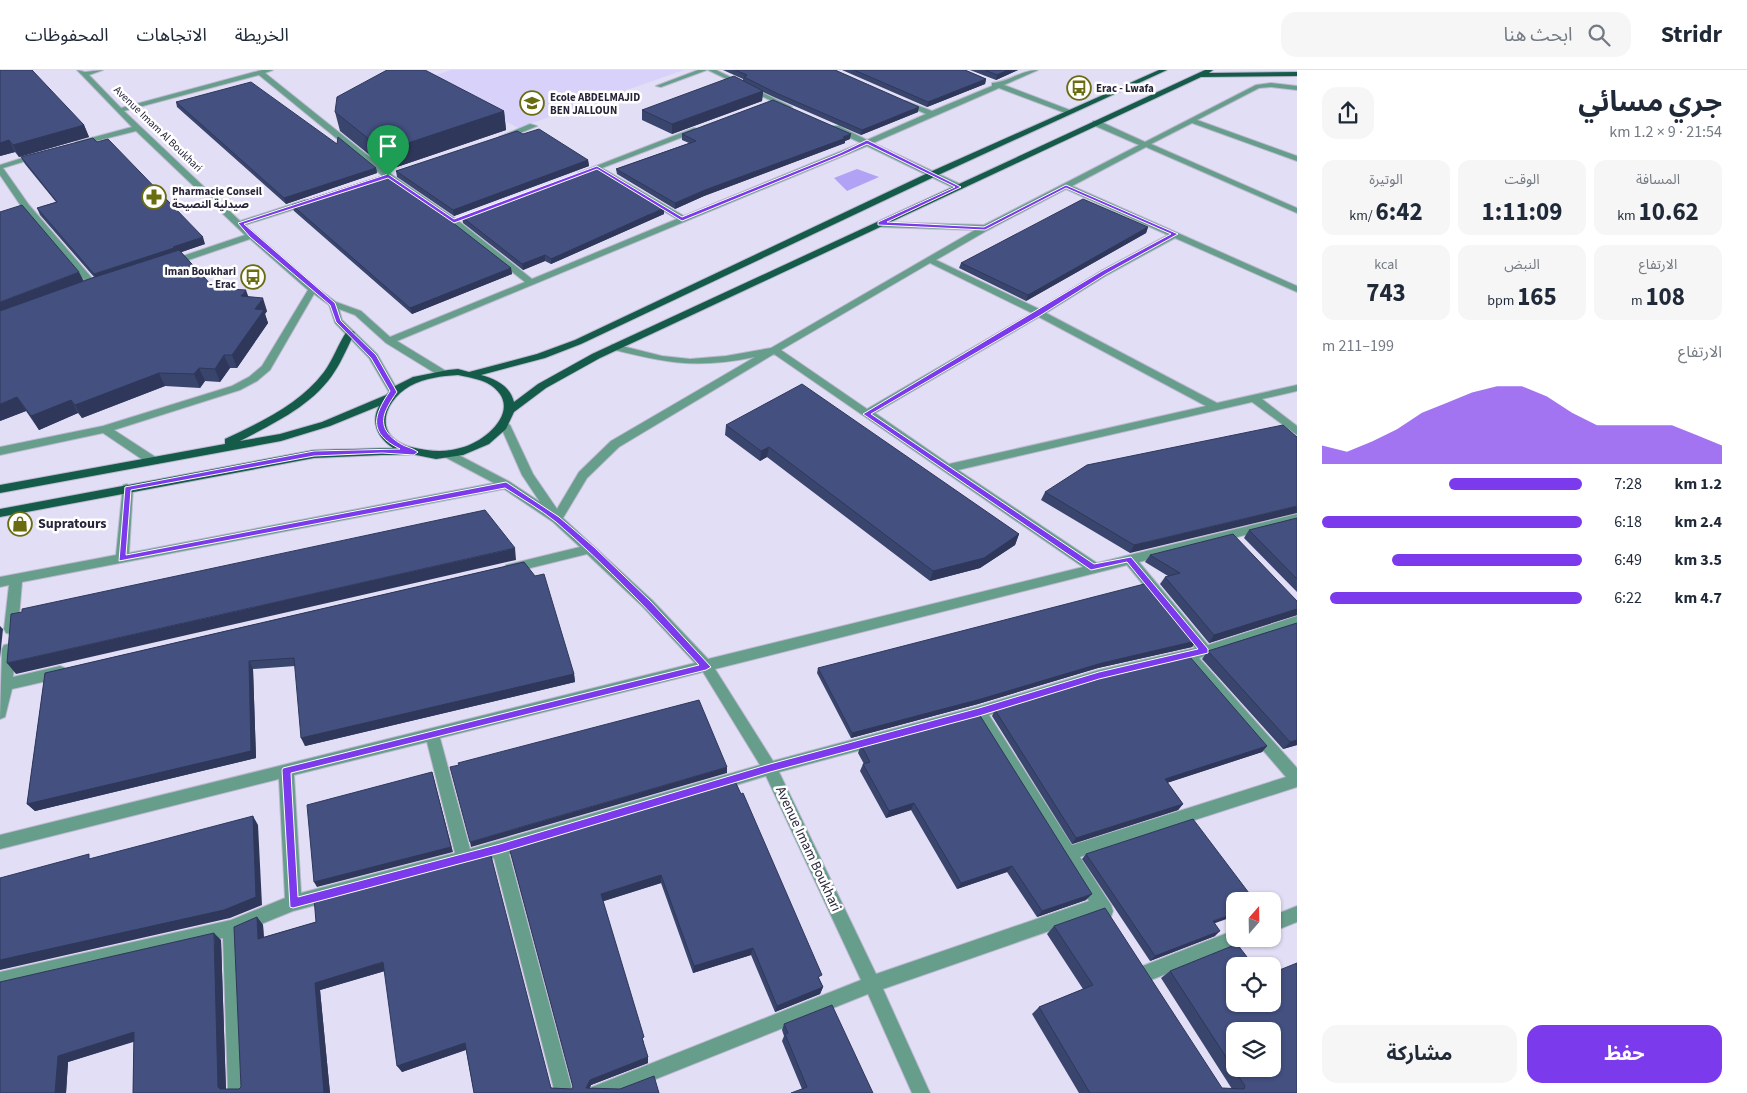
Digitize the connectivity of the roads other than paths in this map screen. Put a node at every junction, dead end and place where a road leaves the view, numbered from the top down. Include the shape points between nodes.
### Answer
1 (100, 70) edge
2 (270, 70) edge
3 (704, 70) edge
4 (711, 70) edge
5 (1035, 70) edge
6 (1164, 70) edge
7 (1210, 70) edge
8 (82, 72) edge
9 (260, 73) junction
10 (1297, 74) edge
11 (1200, 75) junction
12 (985, 81) edge
13 (659, 86) dead end
14 (998, 86) junction
15 (1297, 88) edge
16 (898, 99) edge
17 (774, 101) junction
18 (765, 104) edge
19 (120, 110) junction
20 (798, 112) edge
21 (1071, 112) junction
22 (932, 114) junction
23 (1192, 121) junction
24 (1096, 123) junction
25 (534, 126) dead end
26 (830, 126) edge
27 (137, 128) junction
28 (703, 128) edge
29 (495, 139) edge
30 (867, 142) junction
31 (1146, 145) junction
32 (66, 148) edge
33 (1297, 148) edge
34 (47, 153) edge
35 (1285, 154) junction
36 (1297, 159) edge
37 (0, 168) edge
38 (597, 168) junction
39 (397, 173) edge
40 (933, 174) junction
41 (388, 176) junction
42 (570, 178) edge
43 (379, 179) edge
44 (1066, 186) junction
45 (959, 187) junction
46 (314, 200) edge
47 (1297, 211) edge
48 (462, 218) edge
49 (682, 219) junction
50 (454, 222) junction
51 (240, 224) junction
52 (880, 224) junction
53 (985, 228) junction
54 (1175, 234) junction
55 (252, 236) junction
56 (930, 260) junction
57 (158, 267) edge
58 (531, 282) junction
59 (95, 287) edge
60 (313, 289) junction
61 (1297, 289) edge
62 (333, 304) junction
63 (1039, 313) junction
64 (350, 333) junction
65 (390, 341) junction
66 (614, 347) junction
67 (774, 350) junction
68 (442, 373) junction
69 (474, 374) junction
70 (1297, 388) edge
71 (391, 395) junction
72 (1253, 397) junction
73 (1215, 406) junction
74 (510, 410) junction
75 (866, 414) junction
76 (505, 425) junction
77 (105, 429) junction
78 (1297, 432) edge
79 (216, 449) junction
80 (0, 450) edge
81 (414, 452) junction
82 (449, 454) junction
83 (153, 461) junction
84 (948, 468) junction
85 (506, 485) junction
86 (127, 488) junction
87 (0, 489) edge
88 (0, 513) edge
89 (1297, 518) edge
90 (557, 519) junction
91 (1230, 534) junction
92 (1243, 547) edge
93 (591, 549) junction
94 (122, 559) junction
95 (1129, 559) junction
96 (1093, 568) junction
97 (495, 571) edge
98 (16, 579) junction
99 (0, 582) edge
100 (1297, 621) edge
101 (1205, 651) junction
102 (1190, 655) junction
103 (706, 667) junction
104 (73, 669) edge
105 (3, 685) edge
106 (979, 712) junction
107 (0, 713) edge
108 (432, 734) junction
109 (770, 768) junction
110 (286, 770) junction
111 (1297, 779) edge
112 (0, 842) edge
113 (500, 849) junction
114 (1068, 854) junction
115 (464, 857) junction
116 (293, 903) junction
117 (1101, 905) junction
118 (1297, 914) edge
119 (1281, 920) edge
120 (231, 928) junction
121 (1116, 928) edge
122 (1226, 942) edge
123 (1136, 958) edge
124 (1146, 973) junction
125 (0, 981) edge
126 (872, 984) junction
127 (1156, 989) edge
128 (237, 1093) edge
129 (564, 1093) edge
130 (598, 1093) edge
131 (921, 1093) edge

1 - 8 street
2 - 9 street
3 - 13 street
4 - 17 street
5 - 14 street
6 - 21 main road
7 - 11 main road
8 - 19 street, Avenue Imam Al Boukhari
9 - 19 street
9 - 41 street
10 - 11 main road
11 - 24 main road
12 - 14 street
14 - 21 street
14 - 22 street
15 - 23 street via 1258,86
16 - 22 street
17 - 18 street
17 - 20 street
19 - 27 street, Avenue Imam Al Boukhari
21 - 40 main road
22 - 30 street
23 - 31 street
23 - 35 street
24 - 31 street
24 - 45 main road
25 - 29 street
26 - 30 street
27 - 32 street
27 - 51 street, Avenue Imam Al Boukhari
28 - 38 street
30 - 40 street
30 - 49 street
31 - 44 street
31 - 47 street
33 - 35 street
34 - 37 street
35 - 36 street
37 - 59 street via 22,208
38 - 42 street
38 - 49 street
39 - 41 street
40 - 45 street
40 - 69 main road via 578,342
41 - 43 street
41 - 50 street
44 - 53 street
44 - 54 street
45 - 52 main road
46 - 51 street
48 - 50 street
49 - 58 street
50 - 58 street
51 - 55 street, Avenue Imam Al Boukhari
52 - 53 street
52 - 66 main road
53 - 56 street
54 - 61 street
54 - 63 street via 1104,272
55 - 57 street
55 - 60 street, Avenue Imam Al Boukhari
56 - 63 street
56 - 67 street
58 - 65 street
60 - 62 street, Avenue Imam Al Boukhari
60 - 77 street via 270,362 253,379 216,395
62 - 64 street, Avenue Imam Al Boukhari via 338,321
62 - 65 street, Avenue Imam Al Boukhari via 358,313
63 - 73 street
63 - 75 street
64 - 71 street, Avenue Imam Al Boukhari via 377,361
64 - 79 main road via 329,372 298,403
65 - 68 street, Avenue Imam Al Boukhari
66 - 67 street via 658,358 696,362 741,358
66 - 74 main road via 559,375
67 - 75 street
67 - 90 street via 615,444 583,475
68 - 69 main road
68 - 71 main road via 411,382
69 - 74 main road via 498,385 506,394
70 - 72 street
71 - 79 main road via 348,416 304,431
71 - 81 main road via 379,420 382,430 389,440
72 - 73 street
72 - 78 street
73 - 84 street
74 - 76 main road
75 - 84 street
76 - 82 main road via 483,444
76 - 90 street, Avenue Imam Boukhari via 524,468
77 - 80 street
77 - 83 street
79 - 83 main road
81 - 82 main road
81 - 86 main road via 314,454
82 - 85 street, Avenue Imam Boukhari
83 - 87 main road
84 - 96 street
85 - 90 street, Avenue Imam Boukhari
85 - 94 street
86 - 88 main road
86 - 94 street
89 - 91 street
90 - 93 street, Avenue Imam Boukhari
91 - 92 street
91 - 95 street
93 - 97 street
93 - 103 street, Avenue Imam Boukhari
94 - 98 street
95 - 96 street
95 - 101 street
96 - 103 street
98 - 99 street
98 - 105 street
100 - 101 street
101 - 102 street
102 - 106 street via 1099,676
102 - 111 street
103 - 108 street
103 - 109 street, Avenue Imam Boukhari
104 - 105 street
105 - 107 street
106 - 109 street
106 - 114 street
108 - 110 street
108 - 115 street
109 - 113 street
109 - 126 street, Avenue Imam Boukhari
110 - 112 street
110 - 116 street
111 - 114 street
113 - 115 street
113 - 129 street
114 - 117 street
115 - 116 street
116 - 120 street
117 - 121 street
117 - 126 street
118 - 119 street
120 - 125 street
120 - 128 street
122 - 124 street
123 - 124 street
124 - 127 street
126 - 130 street
126 - 131 street, Avenue Imam Boukhari

